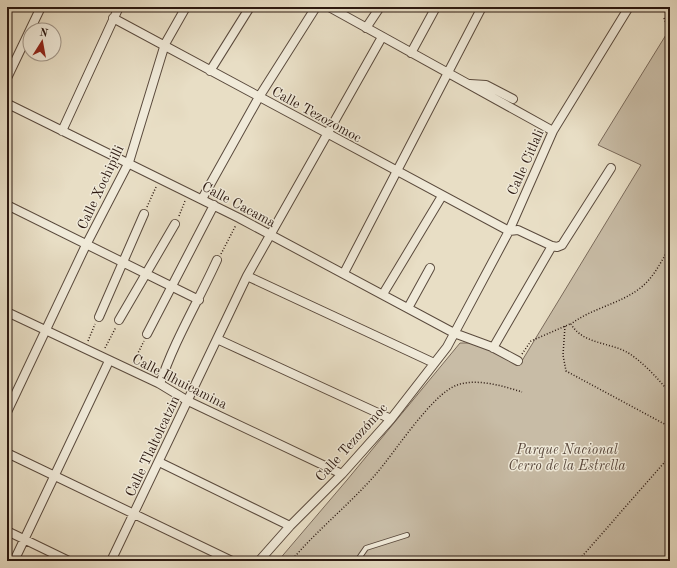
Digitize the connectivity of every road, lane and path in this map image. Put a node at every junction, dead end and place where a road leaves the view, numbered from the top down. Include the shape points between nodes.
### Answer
1 (41, 7) edge
2 (119, 7) edge
3 (186, 7) edge
4 (250, 7) edge
5 (316, 7) edge
6 (329, 7) edge
7 (380, 7) edge
8 (436, 7) edge
9 (482, 7) edge
10 (629, 7) edge
11 (668, 7) edge
12 (666, 13) edge
13 (113, 18) junction
14 (366, 28) junction
15 (670, 34) edge
16 (382, 37) junction
17 (165, 44) junction
18 (411, 53) junction
19 (210, 71) junction
20 (447, 74) junction
21 (7, 78) edge
22 (466, 84) junction
23 (259, 97) junction
24 (513, 99) dead end
25 (8, 104) dead end
26 (62, 131) junction
27 (553, 132) junction
28 (328, 134) junction
29 (129, 162) junction
30 (612, 168) dead end
31 (396, 172) junction
32 (160, 178) junction
33 (189, 192) junction
34 (442, 196) junction
35 (202, 199) junction
36 (7, 205) edge
37 (214, 205) junction
38 (144, 214) joint
39 (239, 218) junction
40 (175, 224) joint
41 (509, 231) junction
42 (269, 235) junction
43 (86, 245) junction
44 (552, 246) junction
45 (670, 247) edge
46 (217, 260) joint
47 (123, 262) junction
48 (430, 268) dead end
49 (344, 273) junction
50 (147, 274) junction
51 (247, 276) junction
52 (172, 286) junction
53 (383, 294) junction
54 (199, 300) junction
55 (408, 308) junction
56 (7, 312) edge
57 (99, 317) joint
58 (119, 320) joint
59 (570, 324) junction
60 (565, 326) junction
61 (45, 330) junction
62 (454, 333) junction
63 (147, 334) joint
64 (217, 339) junction
65 (84, 348) junction
66 (493, 348) junction
67 (101, 357) junction
68 (518, 360) joint
69 (109, 361) junction
70 (434, 363) junction
71 (130, 370) junction
72 (160, 384) junction
73 (522, 392) dead end
74 (670, 393) edge
75 (188, 401) junction
76 (7, 412) edge
77 (391, 418) junction
78 (670, 427) edge
79 (7, 453) edge
80 (670, 456) edge
81 (159, 462) junction
82 (342, 474) junction
83 (54, 476) junction
84 (134, 514) junction
85 (290, 526) junction
86 (7, 532) edge
87 (407, 535) dead end
88 (24, 540) junction
89 (14, 561) edge
90 (69, 561) edge
91 (111, 561) edge
92 (232, 561) edge
93 (258, 561) edge
94 (291, 561) edge
95 (357, 561) edge
96 (578, 561) edge

1 - 21 street
2 - 13 street
3 - 17 street, Calle Xochipilli
4 - 19 street
5 - 23 street
6 - 14 street
7 - 14 street
8 - 18 street
9 - 20 street
10 - 27 street, Calle Citlali
11 - 12 street
12 - 15 path
13 - 17 street, Calle Tezozomoc
13 - 26 street
14 - 16 street
16 - 18 street
16 - 28 street, Calle Tlaltolcatzin
17 - 19 street, Calle Tezozomoc
17 - 29 street, Calle Xochipilli
18 - 20 street
19 - 23 street, Calle Tezozomoc
20 - 22 street
20 - 31 street
22 - 24 street via 486,85
22 - 27 street
23 - 28 street, Calle Tezozomoc
23 - 35 street
25 - 26 street, Calle Cacama
26 - 29 street, Calle Cacama
27 - 41 street, Calle Citlali
28 - 31 street, Calle Tezozomoc
28 - 42 street, Calle Tlaltolcatzin
29 - 32 street, Calle Cacama
29 - 43 street, Calle Xochipilli
30 - 44 street via 562,245
31 - 34 street, Calle Tezozomoc
31 - 49 street
32 - 33 street, Calle Cacama
32 - 38 path
33 - 35 street, Calle Cacama
33 - 40 path
34 - 41 street, Calle Tezozomoc
34 - 53 street
35 - 37 street, Calle Cacama
36 - 43 street
37 - 39 street, Calle Cacama
37 - 52 street
38 - 47 street
39 - 42 street, Calle Cacama
39 - 46 path
40 - 50 street
41 - 44 street, Calle Tezozomoc via 518,230
41 - 62 street, Calle Citlali
42 - 49 street, Calle Cacama
42 - 51 street, Calle Tlaltolcatzin
43 - 47 street
43 - 61 street, Calle Xochipilli
44 - 66 street
45 - 59 path via 646,283
46 - 54 street
47 - 50 street
47 - 57 street
48 - 55 street
49 - 53 street, Calle Cacama
50 - 52 street
50 - 58 street
51 - 64 street, Calle Tlaltolcatzin
51 - 70 street
52 - 54 street
52 - 63 street
53 - 55 street, Calle Cacama
54 - 72 street via 168,356
55 - 62 street, Calle Cacama
56 - 61 street, Calle Ilhuicamina
57 - 65 path
58 - 67 path
59 - 60 path
59 - 74 path via 585,337 629,353 648,368
60 - 68 path via 531,341
60 - 78 path via 563,355 566,371
61 - 65 street, Calle Ilhuicamina
61 - 76 street, Calle Xochipilli
62 - 66 street, Calle Cacama
62 - 70 street, Calle Tezozómoc
63 - 71 path
64 - 75 street, Calle Tlaltolcatzin
64 - 77 street
65 - 67 street, Calle Ilhuicamina
66 - 68 street, Calle Cacama
67 - 69 street, Calle Ilhuicamina
69 - 71 street, Calle Ilhuicamina
69 - 83 street
70 - 77 street, Calle Tezozómoc
71 - 72 street, Calle Ilhuicamina
72 - 75 street, Calle Ilhuicamina
73 - 94 path via 499,385 475,383 457,385 439,395 375,474
75 - 81 street, Calle Tlaltolcatzin
75 - 82 street, Calle Ilhuicamina
77 - 82 street, Calle Tezozómoc
79 - 83 street
80 - 96 path
81 - 84 street, Calle Tlaltolcatzin
81 - 85 street
82 - 85 street, Calle Tezozómoc
83 - 84 street
83 - 88 street
84 - 91 street, Calle Tlaltolcatzin
84 - 92 street
85 - 93 street, Calle Tezozómoc
86 - 88 street
87 - 95 lane via 366,548
88 - 89 street
88 - 90 street

